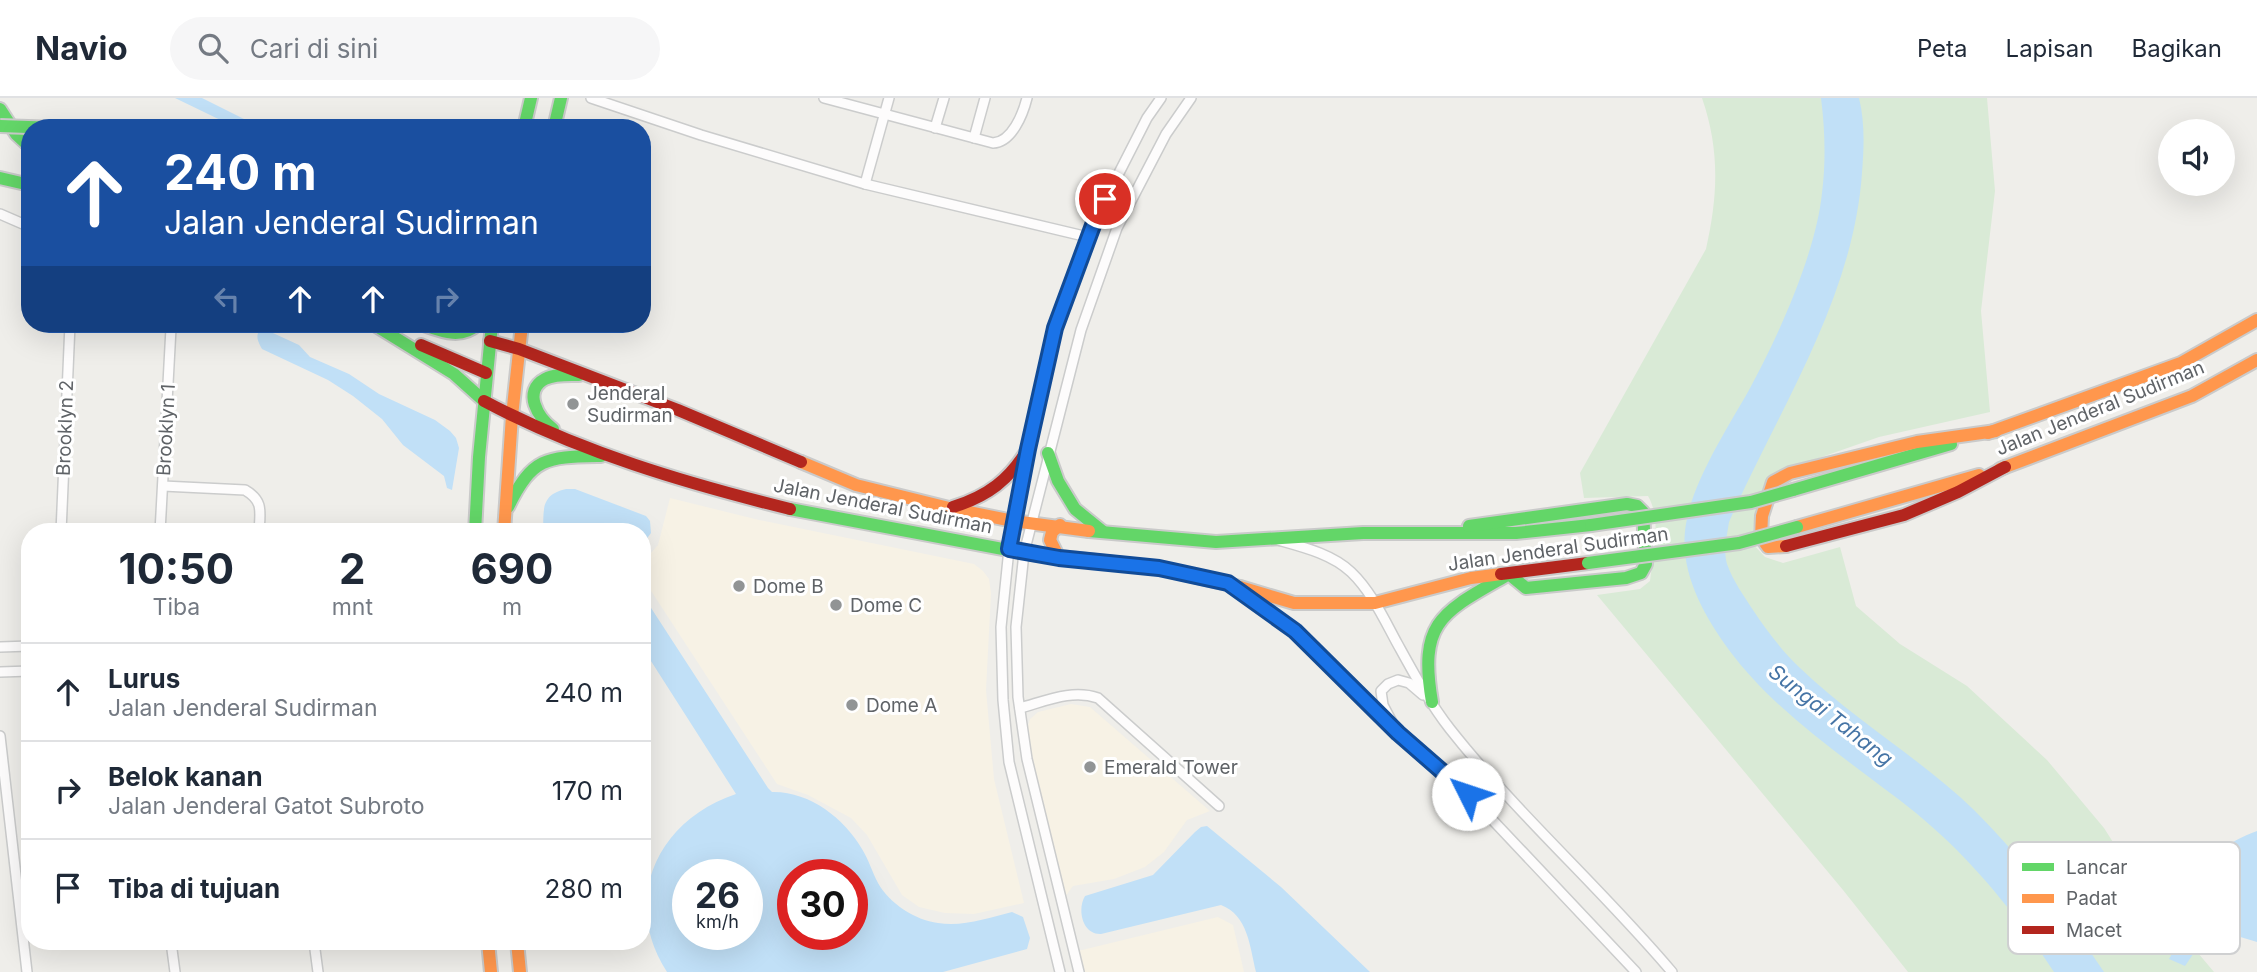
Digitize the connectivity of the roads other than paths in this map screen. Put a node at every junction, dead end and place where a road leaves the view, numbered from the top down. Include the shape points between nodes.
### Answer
1 (531, 98) edge
2 (561, 98) edge
3 (591, 98) edge
4 (889, 98) edge
5 (944, 98) edge
6 (985, 98) edge
7 (1029, 98) edge
8 (1161, 98) edge
9 (1191, 98) edge
10 (829, 99) edge
11 (0, 109) edge
12 (884, 114) junction
13 (526, 119) edge
14 (556, 119) edge
15 (0, 126) edge
16 (21, 127) edge
17 (935, 128) junction
18 (974, 138) junction
19 (21, 139) edge
20 (0, 178) edge
21 (21, 183) edge
22 (864, 184) junction
23 (0, 214) edge
24 (21, 223) edge
25 (1088, 237) junction
26 (2257, 320) edge
27 (70, 333) edge
28 (170, 333) edge
29 (388, 333) edge
30 (394, 333) edge
31 (491, 333) edge
32 (521, 333) edge
33 (490, 341) junction
34 (519, 349) junction
35 (2257, 360) edge
36 (486, 373) junction
37 (592, 376) junction
38 (484, 401) junction
39 (512, 416) junction
40 (1996, 431) junction
41 (574, 442) junction
42 (1028, 449) junction
43 (1048, 453) junction
44 (608, 456) junction
45 (2005, 467) junction
46 (163, 486) junction
47 (949, 508) junction
48 (505, 516) junction
49 (1013, 521) junction
50 (1030, 522) junction
51 (61, 523) edge
52 (161, 523) edge
53 (259, 523) edge
54 (476, 523) edge
55 (505, 523) edge
56 (1060, 526) junction
57 (1104, 533) junction
58 (1399, 533) junction
59 (1270, 538) junction
60 (1009, 549) junction
61 (1024, 553) junction
62 (1059, 558) junction
63 (1509, 574) junction
64 (1228, 583) junction
65 (1375, 603) junction
66 (21, 646) edge
67 (0, 647) edge
68 (21, 671) edge
69 (0, 672) edge
70 (1432, 702) junction
71 (1020, 708) junction
72 (1398, 733) junction
73 (0, 736) edge
74 (1219, 806) dead end
75 (21, 920) edge
76 (24, 950) edge
77 (172, 950) edge
78 (315, 950) edge
79 (489, 950) edge
80 (518, 950) edge
81 (27, 972) edge
82 (175, 972) edge
83 (317, 972) edge
84 (491, 972) edge
85 (520, 972) edge
86 (1060, 972) edge
87 (1079, 972) edge
88 (1636, 972) edge
89 (1672, 972) edge

1 - 13 main road
2 - 14 main road
3 - 22 street
4 - 12 street
5 - 17 street
6 - 18 street
7 - 18 street via 1001,143
8 - 25 street
9 - 43 street via 1166,134 1117,228 1081,330
10 - 12 street
11 - 19 main road
12 - 17 street
12 - 22 street
15 - 16 main road, bridge
17 - 18 street
20 - 21 main road
22 - 25 street
23 - 24 street
25 - 42 street via 1055,328
26 - 40 main road, Jalan Jenderal Sudirman via 2181,363
27 - 51 street, Brooklyn 2
28 - 46 street, Brooklyn 1
29 - 38 main road, Jalan Jenderal Sudirman via 454,374
30 - 36 main road
31 - 33 main road
32 - 34 main road
33 - 34 main road, Jalan Jenderal Sudirman
33 - 36 main road
34 - 37 main road, Jalan Jenderal Sudirman
34 - 39 main road
35 - 45 main road, Jalan Jenderal Sudirman via 2192,396
36 - 38 main road
37 - 41 main road via 552,377 533,393 535,408 546,425
37 - 47 main road, Jalan Jenderal Sudirman via 856,485
38 - 39 main road, Jalan Jenderal Sudirman
38 - 54 main road
39 - 41 main road, Jalan Jenderal Sudirman
39 - 48 main road
40 - 45 main road via 1917,442 1790,473 1773,482 1768,493 1761,537 1768,547 1777,548 1904,515
40 - 58 main road, Jalan Jenderal Sudirman, bridge via 1751,502 1516,533
41 - 44 main road, Jalan Jenderal Sudirman
42 - 47 main road via 997,490
42 - 49 street
43 - 50 street
43 - 57 main road via 1075,509
44 - 48 main road via 556,457 536,464 521,481
44 - 60 main road, Jalan Jenderal Sudirman via 700,487 798,511
45 - 63 main road, Jalan Jenderal Sudirman, bridge via 1739,543
46 - 52 street, Brooklyn 1
46 - 53 street via 245,490 255,496
47 - 49 main road, Jalan Jenderal Sudirman
48 - 55 main road
49 - 50 main road, Jalan Jenderal Sudirman
49 - 60 street
50 - 56 main road, Jalan Jenderal Sudirman
50 - 61 street
56 - 57 main road, Jalan Jenderal Sudirman
56 - 62 main road via 1050,540
57 - 59 main road, Jalan Jenderal Sudirman via 1216,542
58 - 59 main road, Jalan Jenderal Sudirman
58 - 63 main road via 1502,523 1627,503 1643,512 1646,564 1641,573 1526,588
59 - 65 street via 1316,551 1350,571
60 - 61 main road, Jalan Jenderal Sudirman
60 - 86 street via 1002,627 1009,762
61 - 62 main road, Jalan Jenderal Sudirman
61 - 71 street via 1016,627
62 - 64 main road, Jalan Jenderal Sudirman via 1159,568
63 - 65 main road, Jalan Jenderal Sudirman via 1471,578
63 - 70 main road via 1454,606 1430,635 1426,675
64 - 65 main road, Jalan Jenderal Sudirman via 1294,603
64 - 72 street via 1295,631
65 - 70 street
66 - 67 street
68 - 69 street
70 - 72 street via 1409,683 1398,680 1388,684 1381,691 1383,705
70 - 89 street via 1497,783
71 - 74 street via 1073,694 1098,698
71 - 87 street via 1027,759
72 - 88 street via 1468,794
73 - 75 street
76 - 81 street
77 - 82 street
78 - 83 street
79 - 84 main road
80 - 85 main road

